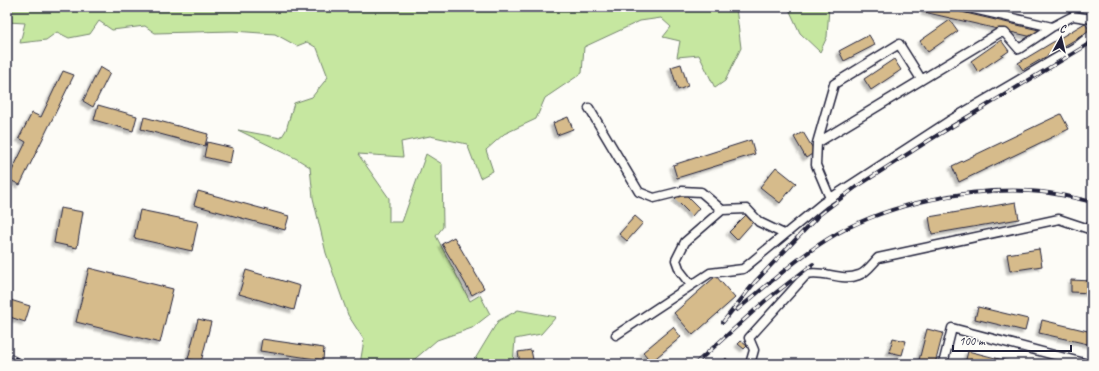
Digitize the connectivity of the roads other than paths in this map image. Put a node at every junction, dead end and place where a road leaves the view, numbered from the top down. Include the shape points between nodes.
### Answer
1 (965, 7) edge
2 (1092, 19) edge
3 (1052, 27) junction
4 (1092, 34) edge
5 (921, 79) junction
6 (589, 108) dead end
7 (817, 143) junction
8 (830, 198) junction
9 (722, 210) junction
10 (1092, 230) edge
11 (784, 234) junction
12 (691, 285) junction
13 (616, 335) dead end
14 (750, 364) edge
15 (942, 364) edge
16 (1088, 364) edge

1 - 3 lane
2 - 3 lane via 1073,16
3 - 5 lane via 1019,49 1005,33 999,33
4 - 8 lane via 1077,46 949,121
5 - 7 lane
5 - 7 lane via 899,44 834,84
6 - 9 lane via 639,192 654,198 682,191 701,192
7 - 8 lane via 816,165
8 - 11 lane
9 - 11 lane via 747,209 759,222
9 - 12 lane via 685,242 676,260 680,272
10 - 14 lane via 1059,219 878,258 861,275 843,278 818,272 807,274 749,338 754,350
11 - 12 lane via 743,269 710,273
12 - 13 lane
15 - 16 lane via 952,328

